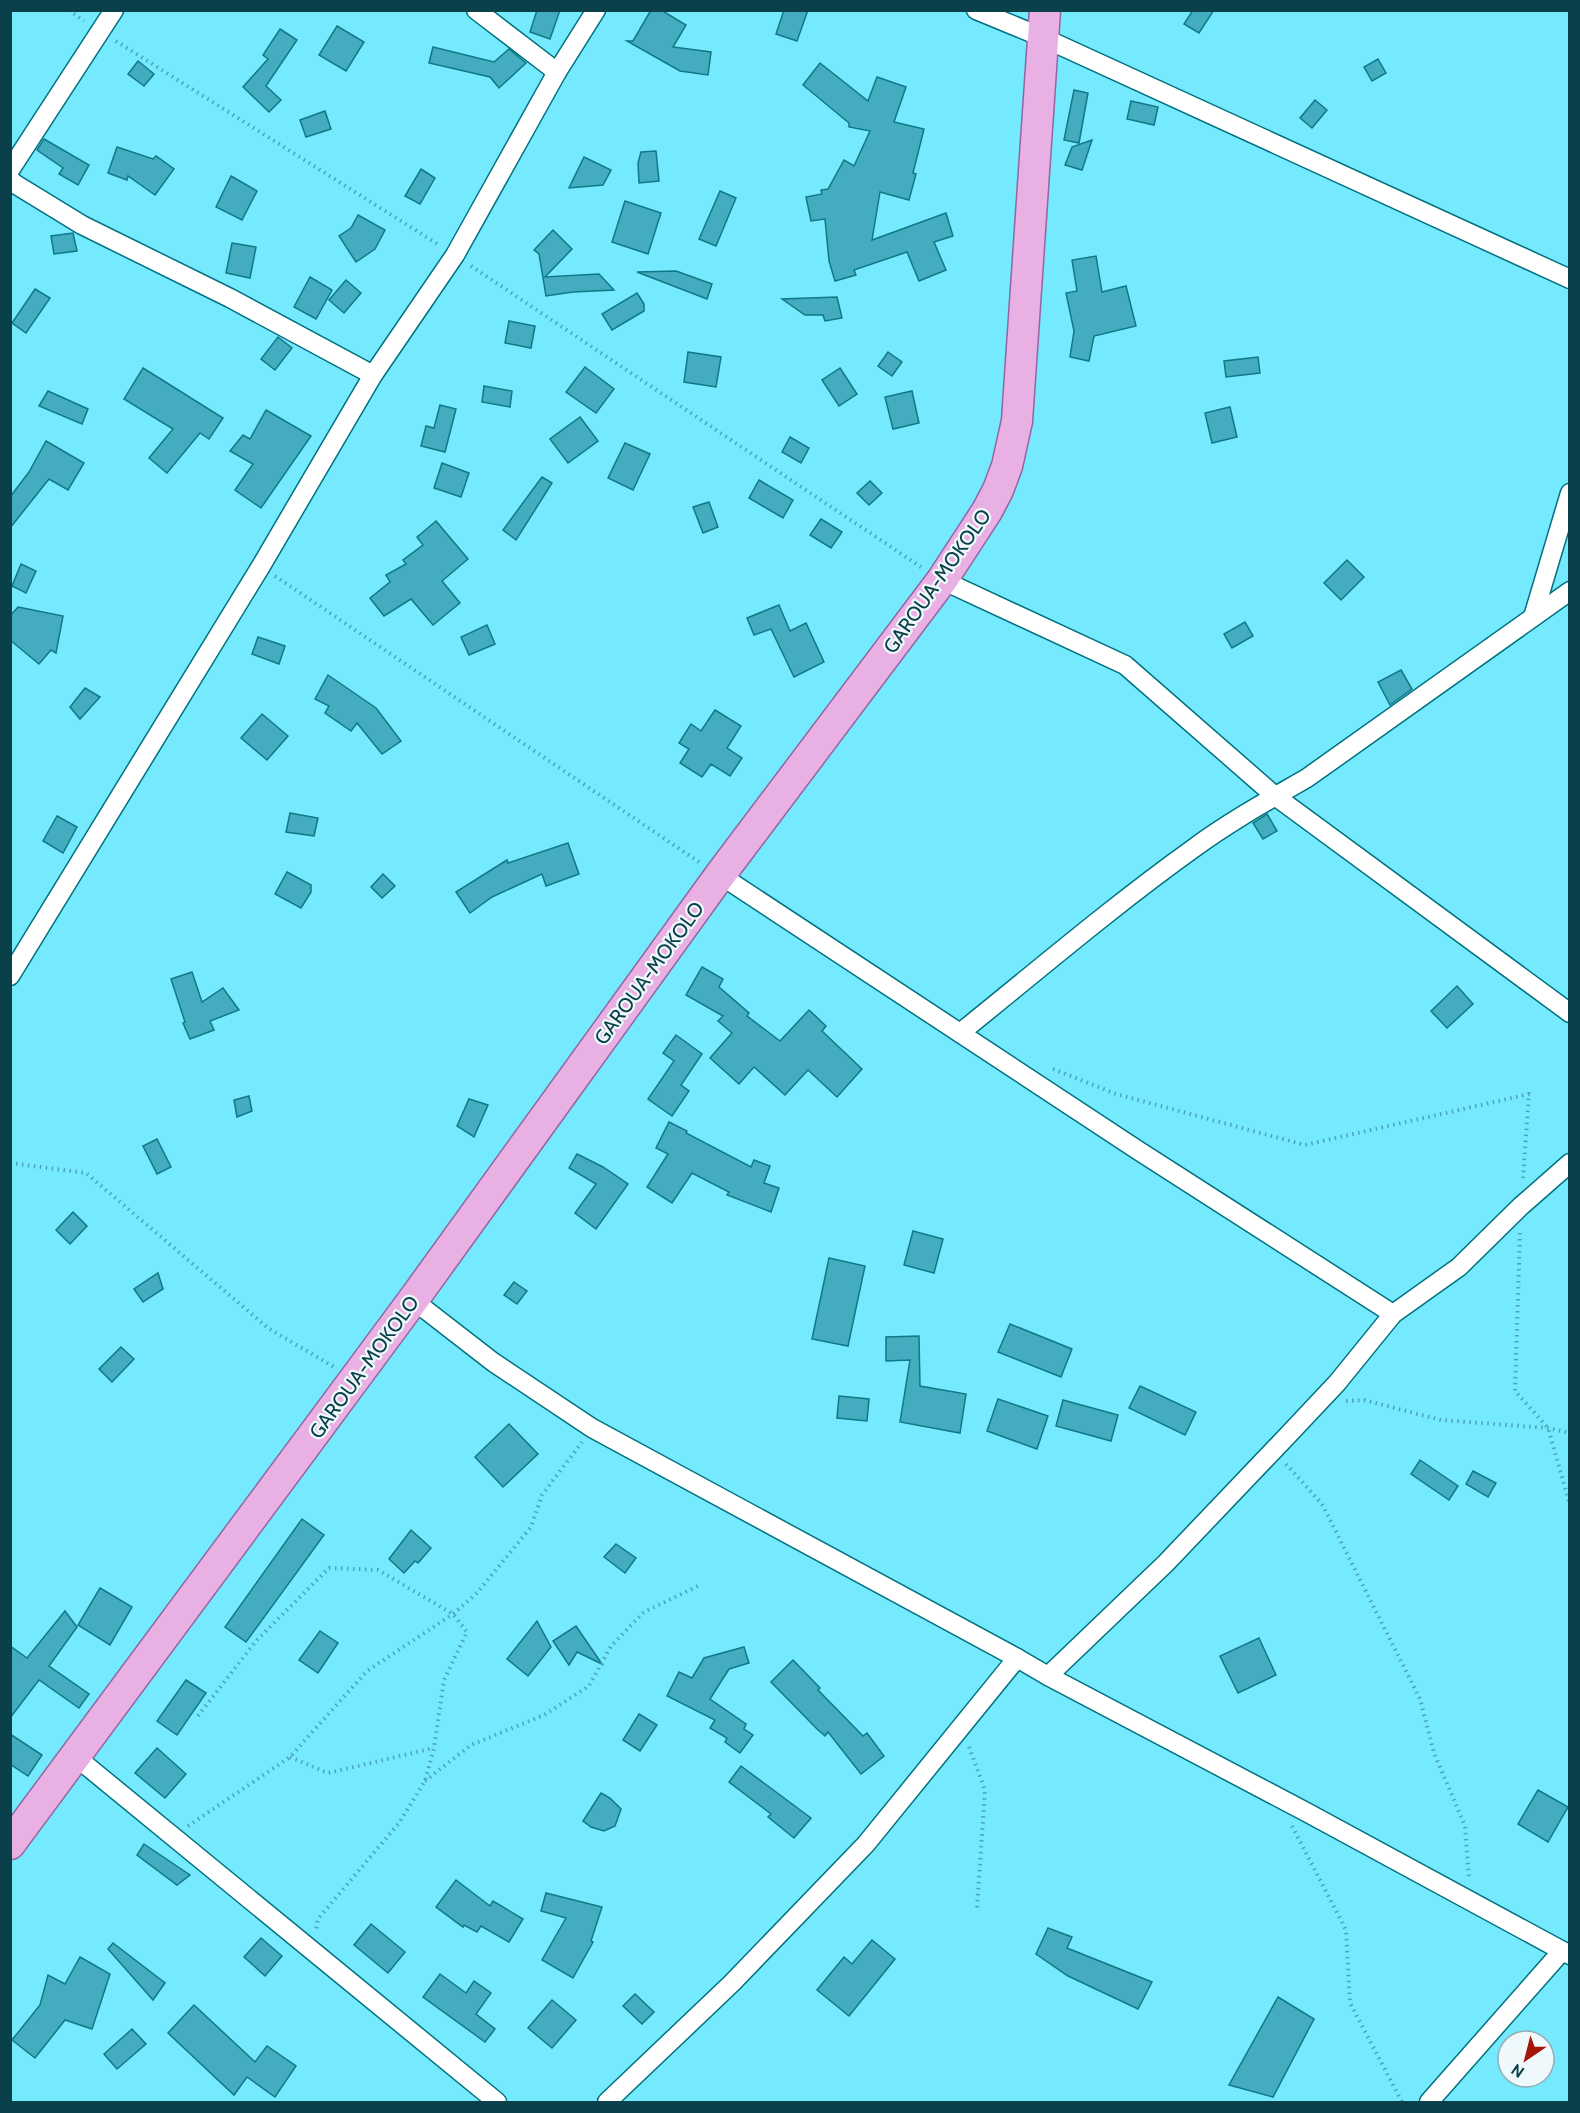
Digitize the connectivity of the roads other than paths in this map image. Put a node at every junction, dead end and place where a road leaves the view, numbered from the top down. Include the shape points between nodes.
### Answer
1 (114, 10) edge
2 (476, 10) edge
3 (596, 10) edge
4 (976, 10) edge
5 (1044, 24) edge
6 (557, 72) junction
7 (10, 170) edge
8 (10, 179) edge
9 (1569, 279) edge
10 (374, 375) junction
11 (1569, 493) edge
12 (942, 580) junction
13 (1569, 591) edge
14 (1533, 617) junction
15 (1275, 796) junction
16 (720, 875) junction
17 (10, 976) edge
18 (1569, 1013) edge
19 (960, 1033) junction
20 (1569, 1162) edge
21 (413, 1300) junction
22 (1393, 1314) junction
23 (1017, 1658) junction
24 (1048, 1677) junction
25 (76, 1757) junction
26 (10, 1844) edge
27 (1566, 1953) edge
28 (497, 2103) edge
29 (607, 2103) edge
30 (1429, 2103) edge

1 - 7 street
2 - 6 street
3 - 6 street
4 - 5 street
5 - 9 street
5 - 12 main road, GAROUA-MOKOLO via 1017,421 998,490
6 - 10 street via 455,255
8 - 10 street via 82,225
10 - 17 street
11 - 14 street
12 - 15 street via 1125,665
12 - 16 main road, GAROUA-MOKOLO
13 - 14 street
14 - 15 street via 1307,778
15 - 18 street
15 - 19 street via 1186,854
16 - 19 street
16 - 21 main road, GAROUA-MOKOLO
19 - 22 street
20 - 22 street via 1459,1267
21 - 23 street via 493,1362 592,1428
21 - 25 main road, GAROUA-MOKOLO
22 - 24 street via 1290,1434 1166,1563
23 - 24 street
23 - 29 street via 866,1844 732,1983
24 - 27 street
25 - 26 main road, GAROUA-MOKOLO
25 - 28 street
27 - 30 street

